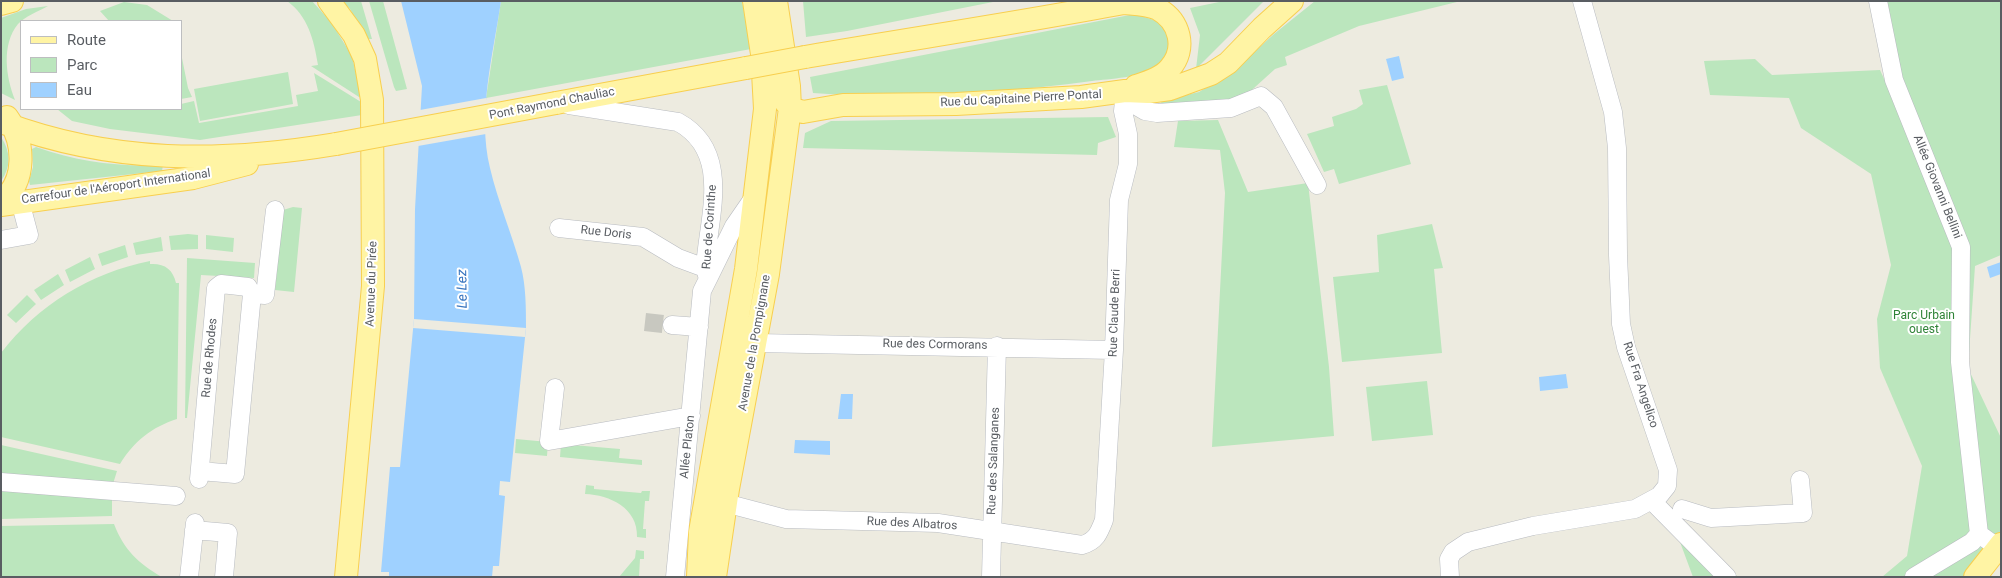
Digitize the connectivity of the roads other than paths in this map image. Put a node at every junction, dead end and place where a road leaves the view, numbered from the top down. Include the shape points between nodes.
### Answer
1 (12, 1) edge
2 (329, 1) edge
3 (754, 1) edge
4 (776, 1) edge
5 (1292, 1) edge
6 (1582, 1) edge
7 (1878, 1) edge
8 (1051, 2) edge
9 (1129, 2) edge
10 (1, 4) edge
11 (936, 34) junction
12 (754, 61) junction
13 (790, 86) junction
14 (1125, 91) junction
15 (556, 103) junction
16 (843, 106) junction
17 (790, 108) junction
18 (5, 119) edge
19 (299, 150) junction
20 (1317, 185) dead end
21 (756, 195) junction
22 (7, 203) edge
23 (275, 210) dead end
24 (559, 228) dead end
25 (1, 240) edge
26 (706, 274) junction
27 (259, 294) junction
28 (700, 322) junction
29 (672, 324) tunnel mouth
30 (756, 343) junction
31 (997, 346) junction
32 (1114, 350) junction
33 (555, 388) dead end
34 (691, 416) junction
35 (1800, 480) dead end
36 (1, 482) edge
37 (176, 496) dead end
38 (1652, 501) junction
39 (725, 503) junction
40 (1682, 509) dead end
41 (992, 531) junction
42 (1979, 534) junction
43 (1097, 536) joint
44 (2000, 547) edge
45 (189, 577) edge
46 (224, 577) edge
47 (346, 577) edge
48 (675, 577) edge
49 (698, 577) edge
50 (715, 577) edge
51 (991, 577) edge
52 (1450, 577) edge
53 (1727, 577) edge
54 (1914, 577) edge
55 (1975, 577) edge

1 - 10 main road
2 - 47 main road, Avenue du Pirée via 354,34 365,60 372,120 373,286
3 - 12 main road, Avenue de la Pompignane
4 - 13 main road, Avenue de la Pompignane
5 - 14 main road via 1228,63 1211,74 1170,89
6 - 38 street, Rue Fra Angelico via 1613,112 1617,148 1621,324 1668,470 1667,486
7 - 42 street, Allée Giovanni Bellini via 1894,80 1961,247 1960,362
8 - 11 main road via 995,14
9 - 11 main road via 1004,26
9 - 14 main road via 1156,8 1166,15 1178,32 1180,41 1176,60 1170,69
11 - 12 main road, Pont Raymond Chauliac, bridge via 805,57
12 - 15 main road, Pont Raymond Chauliac
12 - 17 main road, Avenue de la Pompignane
12 - 21 main road, Avenue de la Pompignane via 765,109
13 - 16 main road, Rue du Capitaine Pierre Pontal via 821,102
13 - 17 main road, Avenue de la Pompignane
14 - 16 main road, Rue du Capitaine Pierre Pontal via 1081,97 956,104
14 - 20 street via 1133,104 1157,113 1231,108 1261,96 1274,107
14 - 32 street, Rue Claude Berri via 1123,111 1128,134 1128,164 1120,200
15 - 19 main road, Pont Raymond Chauliac, bridge
15 - 26 street, Rue de Corinthe via 670,120 691,129 710,158 713,172
16 - 17 main road, Rue du Capitaine Pierre Pontal via 803,112
17 - 30 main road, Avenue de la Pompignane
18 - 19 main road, Carrefour de l'Aéroport International via 80,146 170,158
18 - 22 main road via 20,154 20,174
19 - 22 main road, Carrefour de l'Aéroport International via 193,178
21 - 26 street, Avenue de la Pompignane
21 - 49 main road, Avenue de la Pompignane via 739,319 700,532
22 - 25 street via 29,235
23 - 27 street, Rue de Rhodes
24 - 26 street, Rue Doris via 643,237
26 - 28 street, Rue de Corinthe
27 - 27 street, Rue de Rhodes via 235,474 199,475 216,288 221,284 248,287
28 - 29 street
28 - 34 street, Allée Platon
30 - 31 street, Rue des Cormorans
30 - 39 main road, Avenue de la Pompignane
31 - 32 street, Rue des Cormorans
31 - 41 street, Rue des Salanganes
32 - 43 street, Rue Claude Berri via 1104,520
33 - 34 street via 549,441
34 - 48 street, Allée Platon
35 - 40 street via 1803,513 1711,518
36 - 37 street
38 - 52 street via 1635,508 1533,526 1468,542 1453,552 1449,559
38 - 53 street
39 - 41 street, Rue des Albatros via 786,519 938,522
39 - 50 main road, Avenue de la Pompignane
41 - 43 street, Rue des Albatros via 1082,545
41 - 51 street, Rue des Salanganes
42 - 44 street
42 - 54 street via 1972,542
44 - 55 main road
45 - 46 street via 195,527 228,533

